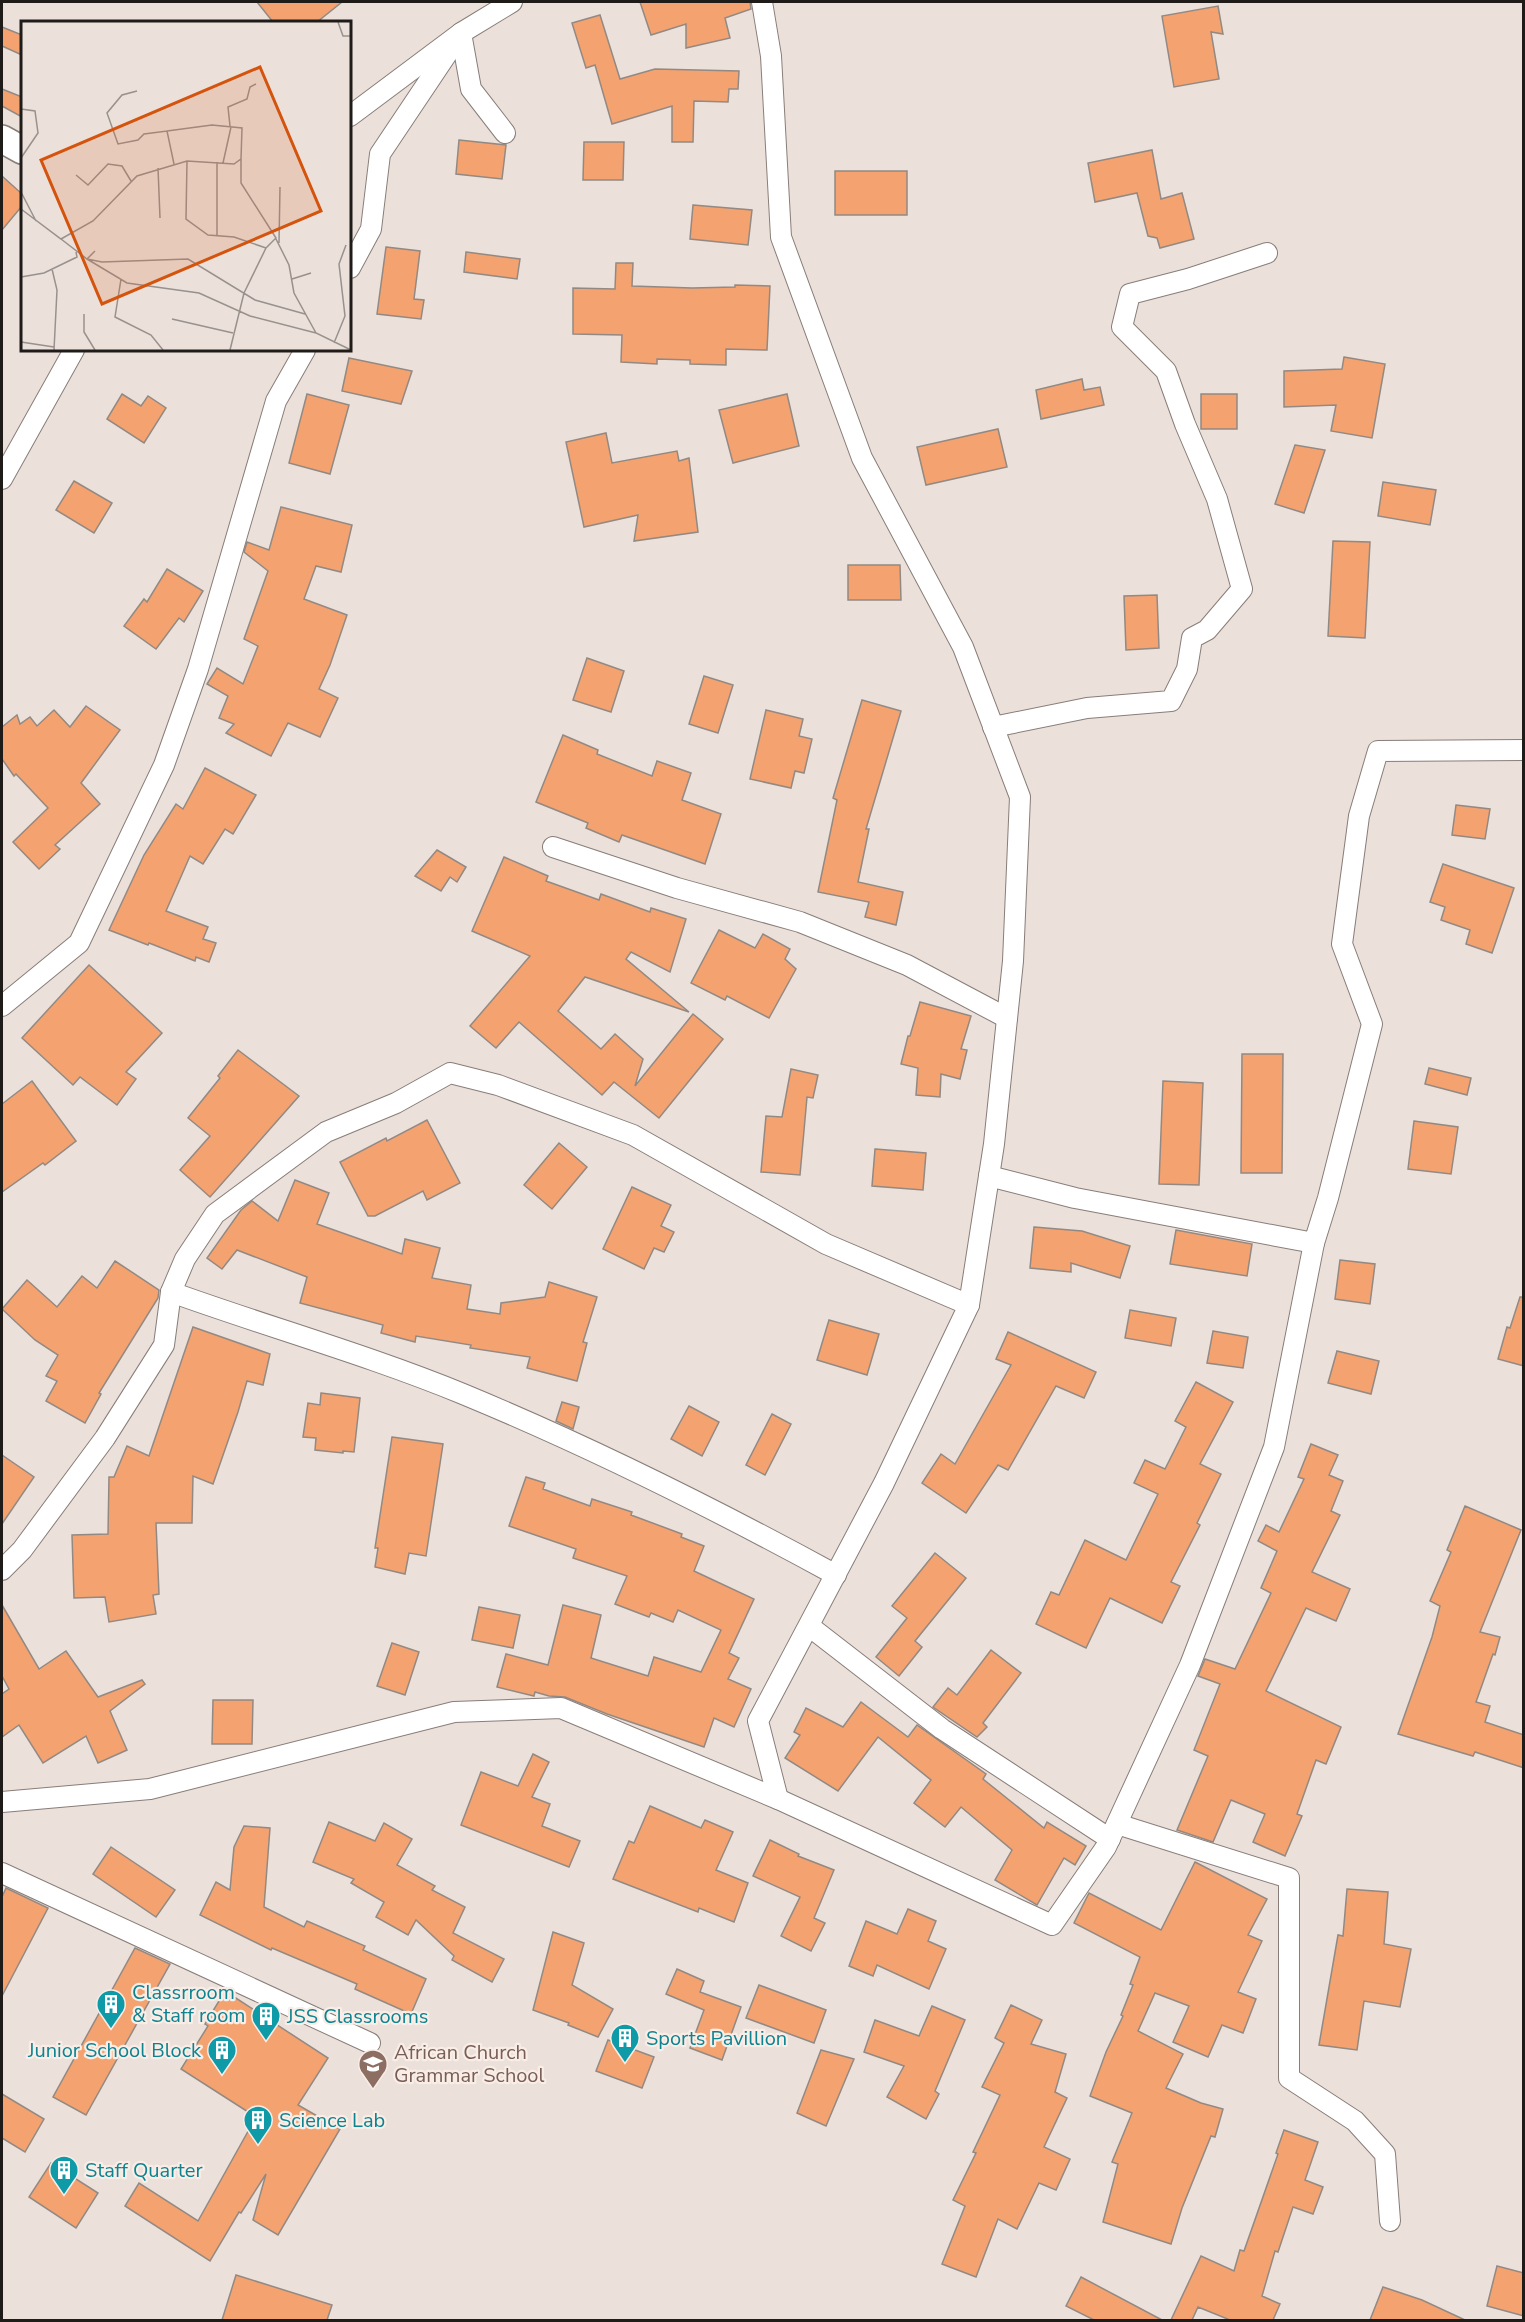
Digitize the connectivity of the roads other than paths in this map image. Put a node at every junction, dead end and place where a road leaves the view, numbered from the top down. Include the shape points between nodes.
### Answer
1 (512, 2) edge
2 (762, 2) edge
3 (461, 33) junction
4 (351, 115) edge
5 (505, 133) dead end
6 (2, 139) edge
7 (21, 149) edge
8 (1267, 253) dead end
9 (351, 266) edge
10 (73, 351) edge
11 (303, 351) edge
12 (2, 479) edge
13 (993, 727) junction
14 (1524, 750) edge
15 (553, 847) dead end
16 (2, 1006) edge
17 (1007, 1018) junction
18 (989, 1176) junction
19 (1314, 1243) junction
20 (171, 1292) junction
21 (969, 1305) junction
22 (2, 1570) edge
23 (836, 1575) junction
24 (809, 1626) junction
25 (778, 1799) junction
26 (2, 1802) edge
27 (1113, 1832) junction
28 (2, 1873) edge
29 (370, 2043) dead end
30 (1390, 2221) dead end

1 - 3 street
2 - 13 street via 771,56 781,237 862,458 963,646
3 - 4 street
3 - 5 street via 471,89
3 - 9 street via 380,154 371,229
6 - 7 street
8 - 13 street via 1130,294 1122,327 1166,371 1217,499 1242,589 1207,630 1192,638 1187,669 1172,701 1087,708
10 - 12 street
11 - 16 street via 276,401 198,669 164,765 79,943
13 - 17 street via 1020,797
14 - 19 street via 1378,751 1359,816 1342,944 1372,1024
15 - 17 street via 677,888 800,922 907,965
17 - 18 street
18 - 19 street via 1075,1198
18 - 21 street
19 - 27 street via 1274,1446 1190,1665
20 - 21 street via 185,1259 215,1214 326,1132 396,1103 450,1073 498,1085 633,1135 826,1244
20 - 22 street via 164,1345 105,1438 22,1550
20 - 23 street via 462,1394 721,1513
21 - 23 street
23 - 24 street
24 - 25 street via 758,1721
24 - 27 street via 942,1729
25 - 26 street via 561,1708 453,1712 150,1789
25 - 27 street via 1052,1925
27 - 30 street via 1289,1878 1289,2078 1355,2121 1385,2154
28 - 29 street

